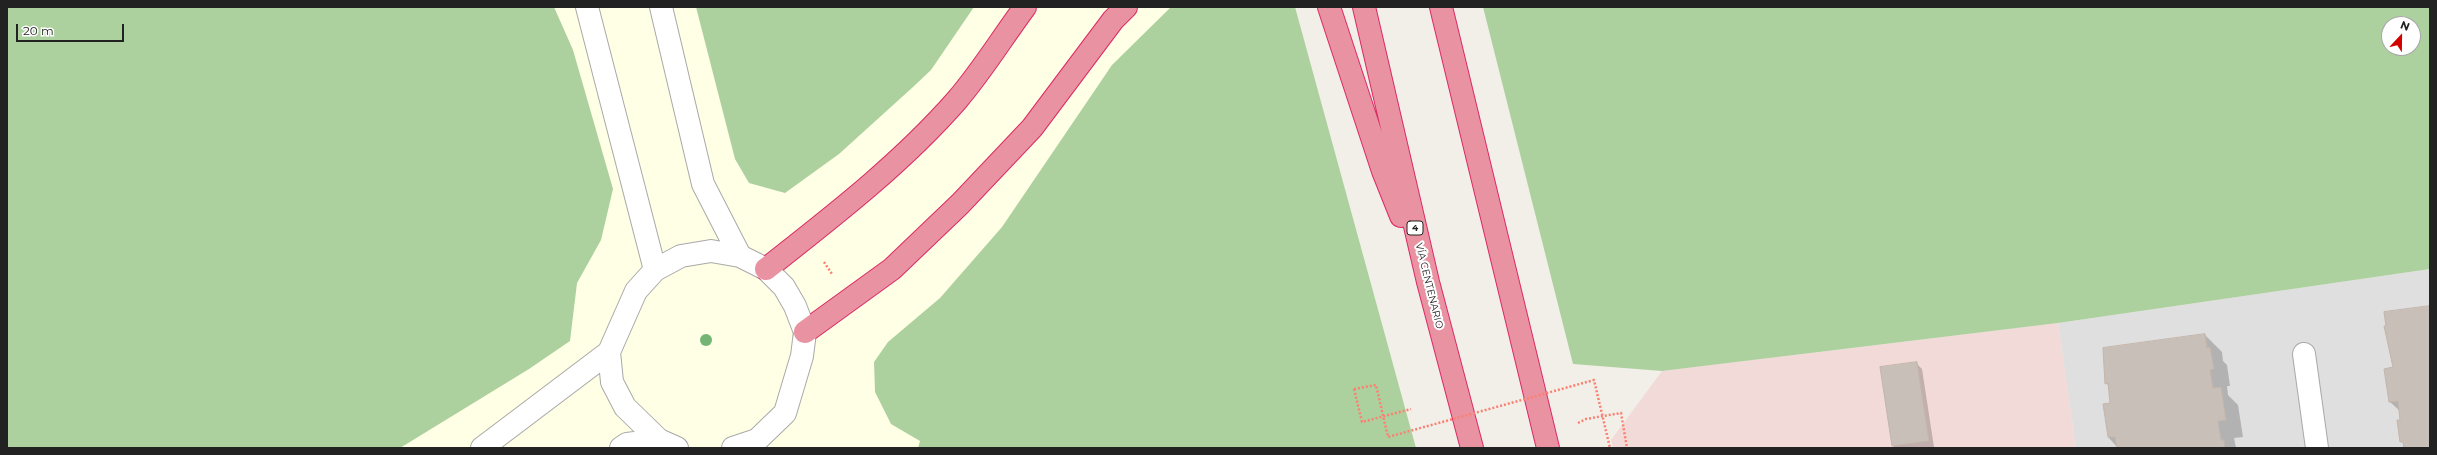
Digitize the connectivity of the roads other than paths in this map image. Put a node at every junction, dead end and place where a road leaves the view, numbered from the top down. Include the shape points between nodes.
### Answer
1 (587, 7) edge
2 (662, 7) edge
3 (1025, 7) edge
4 (1126, 7) edge
5 (1329, 7) edge
6 (1364, 7) edge
7 (1441, 7) edge
8 (740, 256) junction
9 (766, 269) junction
10 (655, 270) junction
11 (1428, 282) junction
12 (805, 332) junction
13 (609, 352) junction
14 (2304, 354) dead end
15 (668, 444) edge
16 (482, 448) edge
17 (621, 448) edge
18 (733, 448) edge
19 (1472, 448) edge
20 (1548, 448) edge
21 (2317, 448) edge

1 - 10 street
2 - 8 street via 703,184
3 - 9 highway via 981,70 934,125 831,218
4 - 12 highway via 1113,20 1032,128 960,204 892,269
5 - 11 highway via 1383,171
6 - 11 highway, VÍA CENTENARIO / 4
7 - 20 highway
8 - 9 street
8 - 10 street via 711,251 681,256
9 - 12 street via 784,287
10 - 13 street via 636,291
11 - 19 highway, VÍA CENTENARIO / 4
12 - 18 street via 802,356 785,413 757,440
13 - 15 street via 612,382 624,407
13 - 16 street
14 - 21 street
15 - 17 street via 627,444

